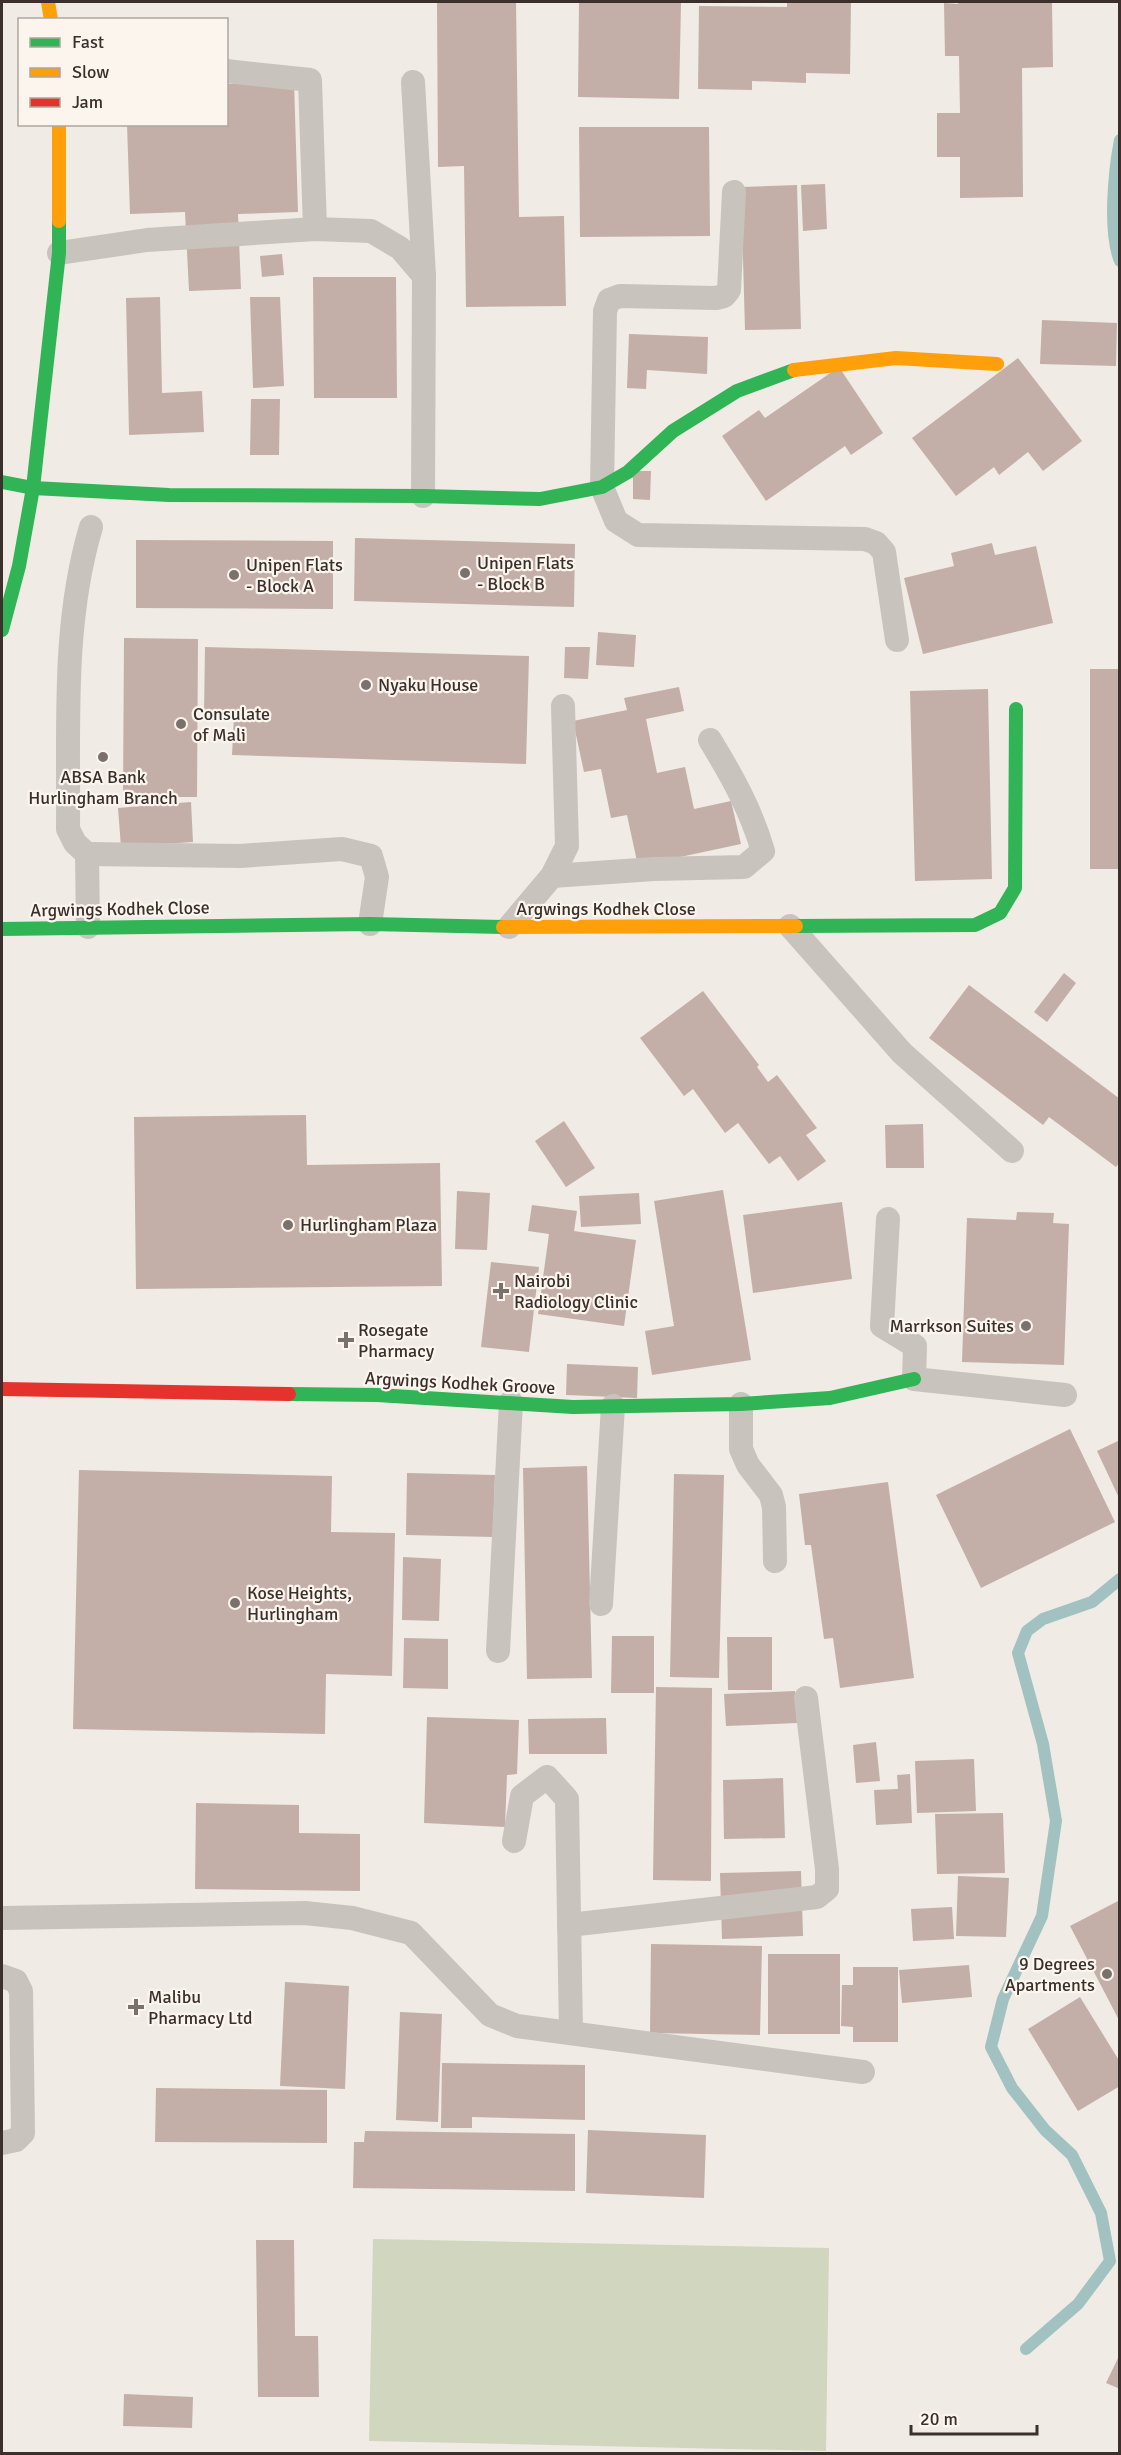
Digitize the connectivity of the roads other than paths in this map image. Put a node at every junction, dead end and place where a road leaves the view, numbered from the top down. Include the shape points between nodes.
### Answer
1 (48, 2) edge
2 (51, 18) edge
3 (228, 71) edge
4 (413, 82) dead end
5 (60, 126) edge
6 (734, 192) dead end
7 (315, 229) junction
8 (59, 254) junction
9 (424, 276) junction
10 (997, 364) dead end
11 (2, 482) edge
12 (602, 487) junction
13 (33, 488) junction
14 (423, 495) junction
15 (91, 527) dead end
16 (2, 630) edge
17 (897, 640) dead end
18 (563, 706) dead end
19 (1016, 709) dead end
20 (710, 740) dead end
21 (87, 854) junction
22 (552, 876) junction
23 (370, 924) junction
24 (790, 926) junction
25 (88, 927) junction
26 (510, 927) junction
27 (2, 929) edge
28 (1012, 1151) dead end
29 (888, 1219) dead end
30 (914, 1379) junction
31 (2, 1389) edge
32 (1065, 1395) dead end
33 (511, 1402) junction
34 (741, 1404) junction
35 (613, 1406) junction
36 (775, 1561) dead end
37 (601, 1604) dead end
38 (498, 1652) dead end
39 (806, 1698) dead end
40 (514, 1841) dead end
41 (2, 1918) edge
42 (569, 1925) junction
43 (2, 1976) edge
44 (571, 2033) junction
45 (863, 2072) dead end
46 (2, 2144) edge

1 - 2 street
3 - 7 lane via 310,80
4 - 9 lane
5 - 8 street
6 - 12 lane via 729,290 724,296 620,296 609,300 604,311
7 - 8 lane via 147,240
7 - 9 lane via 371,231 400,248
8 - 13 street
9 - 14 lane
10 - 12 street via 896,358 795,369 738,391 673,431 628,472
11 - 13 street
12 - 14 street via 540,499
12 - 17 lane via 616,521 638,535 865,539 876,543 884,552
13 - 14 street via 170,495
13 - 16 street
15 - 21 lane via 78,580 69,690 68,829
18 - 22 lane via 567,846
19 - 24 street, Argwings Kodhek Close via 1015,888 1000,913 975,926
20 - 22 lane via 735,780 763,851 744,867
21 - 23 lane via 240,856 342,849 371,856 377,877
21 - 25 lane
22 - 26 lane
23 - 25 street, Argwings Kodhek Close
23 - 26 street, Argwings Kodhek Close
24 - 26 street, Argwings Kodhek Close
24 - 28 lane via 902,1053
25 - 27 street, Argwings Kodhek Close
29 - 30 lane via 882,1326 915,1346
30 - 32 lane
30 - 34 street, Argwings Kodhek Groove via 830,1398
31 - 33 street, Argwings Kodhek Groove via 376,1395
33 - 35 street, Argwings Kodhek Groove
33 - 38 lane
34 - 35 street, Argwings Kodhek Groove
34 - 36 lane via 741,1449 771,1495 774,1507
35 - 37 lane
39 - 42 lane via 827,1889 807,1899
40 - 42 lane via 522,1796 547,1777 567,1798
41 - 44 lane via 305,1913 352,1918 411,1932 490,2014 517,2026
42 - 44 lane
43 - 46 lane via 16,1981 21,1991 22,2133 16,2140
44 - 45 lane

